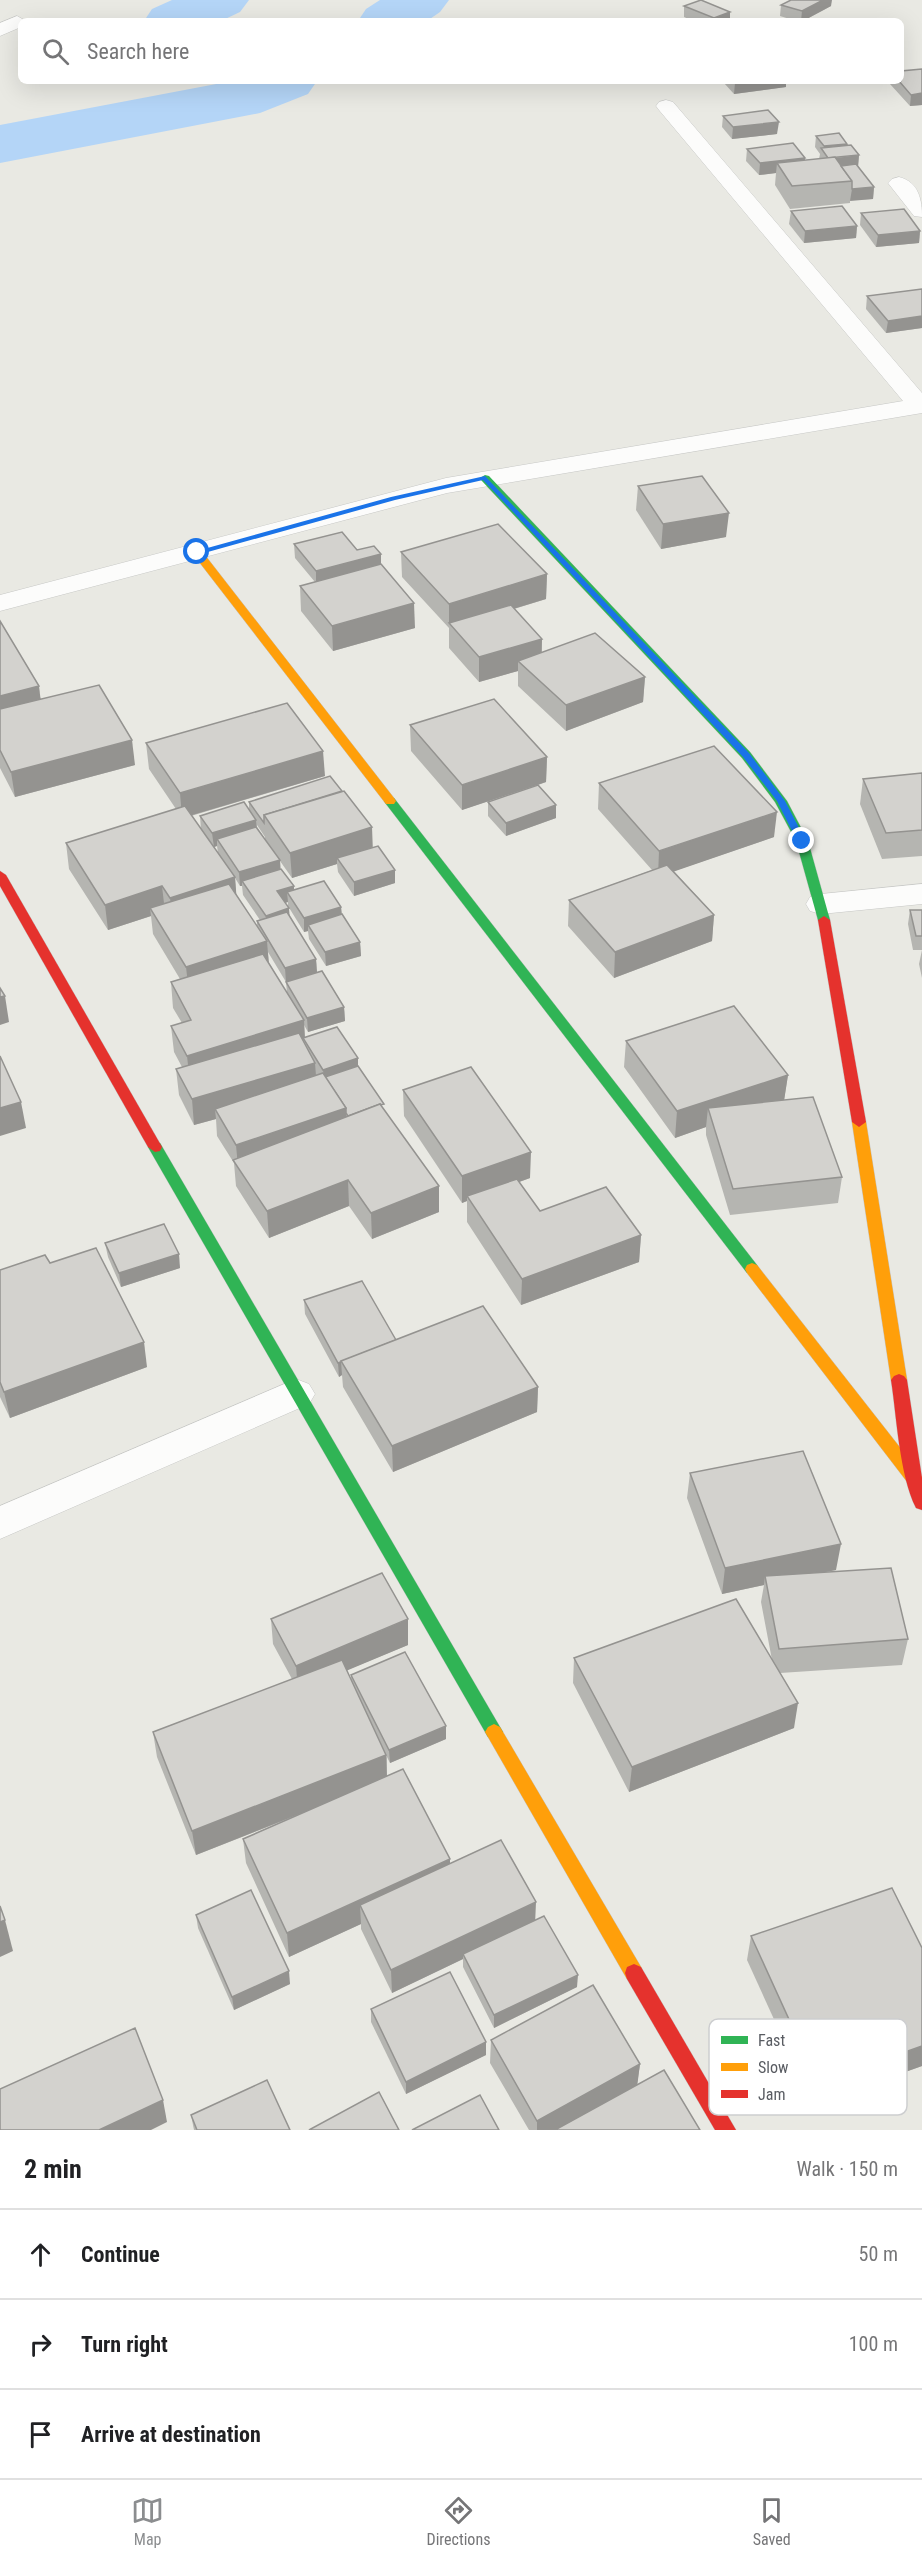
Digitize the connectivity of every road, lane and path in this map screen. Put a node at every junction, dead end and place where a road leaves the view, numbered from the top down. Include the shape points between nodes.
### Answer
1 (666, 106) dead end
2 (899, 183) dead end
3 (922, 211) edge
4 (921, 405) edge
5 (485, 478) junction
6 (197, 552) junction
7 (0, 603) edge
8 (0, 875) edge
9 (922, 894) edge
10 (820, 904) junction
11 (296, 1394) junction
12 (914, 1478) junction
13 (922, 1503) edge
14 (0, 1523) edge
15 (709, 2101) edge
16 (717, 2115) edge
17 (726, 2130) edge

1 - 4 street
2 - 3 street
4 - 5 street
5 - 6 street via 394,498
5 - 10 street via 746,755 781,801 802,841
6 - 7 street
6 - 12 street
8 - 11 street
9 - 10 street
10 - 12 street via 864,1150
11 - 14 street
11 - 15 street
12 - 13 street
16 - 17 street

